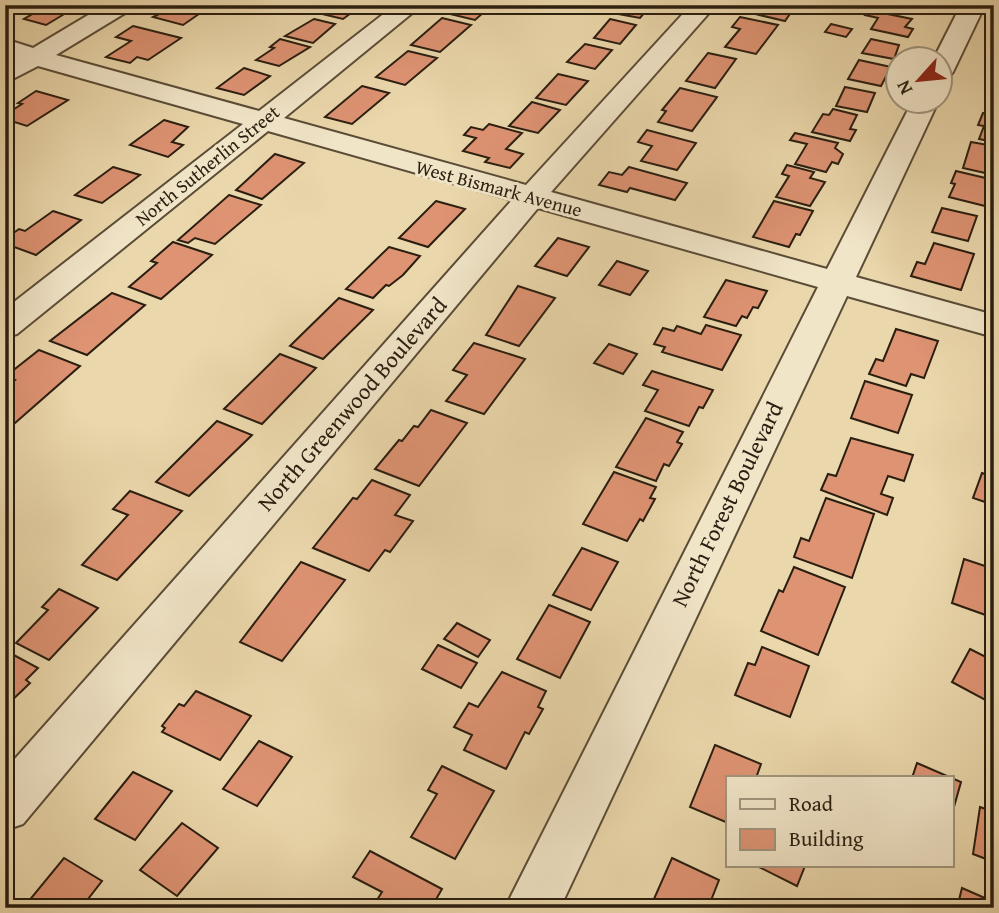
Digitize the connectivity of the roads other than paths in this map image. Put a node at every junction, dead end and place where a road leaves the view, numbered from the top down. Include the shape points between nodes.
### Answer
1 (122, 5) edge
2 (410, 5) edge
3 (704, 5) edge
4 (973, 5) edge
5 (5, 46) edge
6 (953, 46) edge
7 (35, 57) junction
8 (5, 75) edge
9 (918, 116) edge
10 (260, 122) junction
11 (531, 197) junction
12 (835, 282) junction
13 (5, 326) edge
14 (994, 326) edge
15 (5, 807) edge
16 (532, 908) edge

1 - 7 street
2 - 10 street, North Sutherlin Street
3 - 11 street, North Greenwood Boulevard
4 - 6 street
5 - 7 street, West Bismark Avenue
7 - 8 street
7 - 10 street, West Bismark Avenue
9 - 12 street, North Forest Boulevard
10 - 11 street, West Bismark Avenue
10 - 13 street, North Sutherlin Street
11 - 12 street, West Bismark Avenue
11 - 15 street, North Greenwood Boulevard
12 - 14 street, West Bismark Avenue
12 - 16 street, North Forest Boulevard

